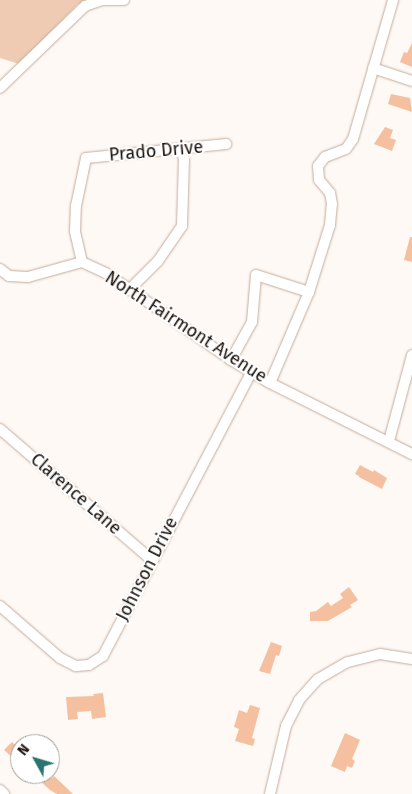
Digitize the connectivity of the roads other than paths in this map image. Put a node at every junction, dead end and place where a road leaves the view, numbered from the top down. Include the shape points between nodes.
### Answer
1 (124, 0) edge
2 (393, 0) edge
3 (373, 68) junction
4 (412, 81) edge
5 (0, 88) edge
6 (226, 144) dead end
7 (182, 150) junction
8 (82, 262) junction
9 (0, 269) edge
10 (128, 290) junction
11 (309, 292) junction
12 (412, 355) edge
13 (231, 360) junction
14 (252, 371) junction
15 (270, 383) junction
16 (0, 429) edge
17 (389, 441) junction
18 (412, 454) edge
19 (152, 560) junction
20 (0, 606) edge
21 (412, 659) edge
22 (0, 790) edge
23 (4, 794) edge
24 (270, 794) edge

1 - 5 street via 102,0 85,6
2 - 3 street
3 - 4 street
3 - 11 street via 353,139 346,149 326,157 318,166 320,180 330,193 332,204 330,225
6 - 7 street, Prado Drive
7 - 8 street, Prado Drive via 86,158 76,206 75,231
7 - 10 street via 182,226 158,261
8 - 9 street via 28,277 9,276
8 - 10 street, North Fairmont Avenue via 106,273
10 - 13 street, North Fairmont Avenue
11 - 13 street via 256,275 252,322
11 - 15 street
12 - 17 street
13 - 14 street, North Fairmont Avenue
14 - 15 street, North Fairmont Avenue
14 - 19 street, Johnson Drive
15 - 17 street, North Fairmont Avenue
16 - 19 street, Clarence Lane
17 - 18 street, North Fairmont Avenue
19 - 20 street, Johnson Drive via 102,656 89,665 76,666 60,658
21 - 24 street via 380,654 348,662 318,680 298,700 286,726
22 - 23 street

